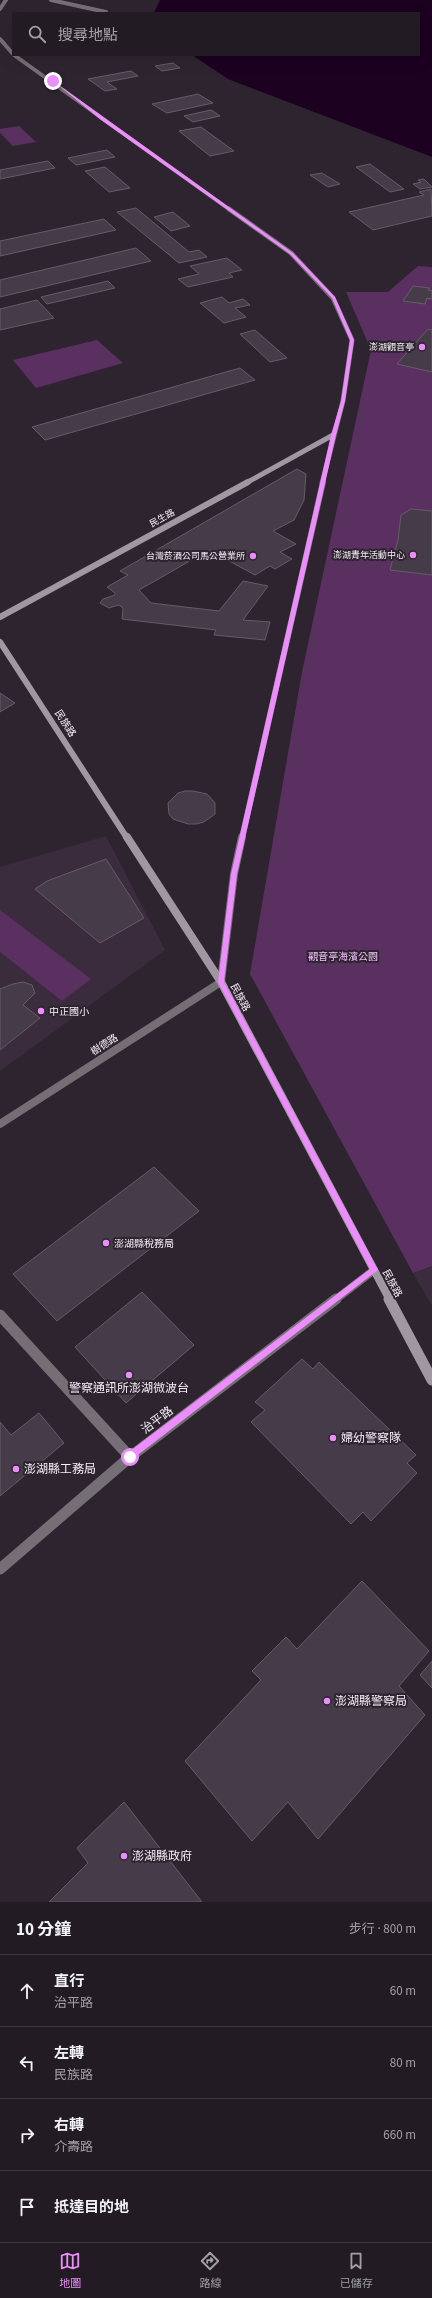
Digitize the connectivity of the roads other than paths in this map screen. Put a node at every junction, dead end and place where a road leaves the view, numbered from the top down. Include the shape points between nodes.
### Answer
1 (6, 0) edge
2 (51, 0) edge
3 (0, 9) edge
4 (106, 12) dead end
5 (0, 39) edge
6 (10, 53) edge
7 (15, 56) edge
8 (333, 435) junction
9 (0, 617) edge
10 (0, 642) edge
11 (221, 982) junction
12 (0, 1124) edge
13 (374, 1270) junction
14 (0, 1315) edge
15 (432, 1380) edge
16 (130, 1457) junction
17 (0, 1569) edge

1 - 3 street
2 - 4 street
5 - 6 street
7 - 8 street via 291,253 333,298 352,340 343,401
8 - 9 street, 民生路
8 - 11 street via 234,874
10 - 11 street, 民族路
11 - 12 street, 樹德路
11 - 13 street, 民族路
13 - 15 street, 民族路
13 - 16 street, 治平路
14 - 16 street
16 - 17 street, 治平路

